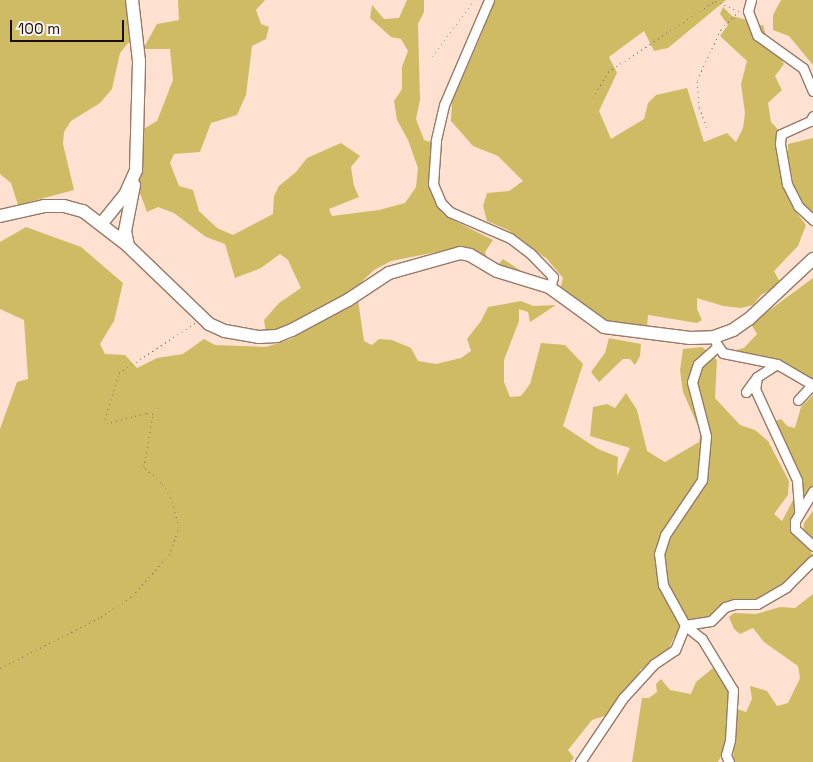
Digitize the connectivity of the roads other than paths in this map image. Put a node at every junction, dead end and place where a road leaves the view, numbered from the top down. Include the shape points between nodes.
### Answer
1 (132, 0) edge
2 (489, 0) edge
3 (751, 0) edge
4 (813, 91) edge
5 (813, 116) edge
6 (136, 170) junction
7 (0, 216) edge
8 (813, 220) edge
9 (102, 223) junction
10 (129, 247) junction
11 (813, 259) edge
12 (550, 288) junction
13 (715, 342) junction
14 (777, 364) junction
15 (757, 377) junction
16 (813, 385) edge
17 (746, 392) dead end
18 (798, 400) dead end
19 (813, 491) edge
20 (799, 512) junction
21 (813, 546) edge
22 (813, 560) edge
23 (685, 625) junction
24 (580, 762) edge
25 (729, 762) edge

1 - 6 street via 139,61
2 - 12 street via 444,105 436,141 433,184 441,203 450,212 510,238 530,254 553,277
3 - 4 street via 744,11 757,35 803,68
5 - 8 street via 810,122 781,134 780,144 787,184 798,206
6 - 9 street via 125,195
6 - 10 street via 125,231
7 - 9 street via 38,207 64,206 83,211
9 - 10 street
10 - 12 street via 201,318 225,331 276,336 348,300 380,277 454,254 470,254 497,271
11 - 13 street via 749,319
12 - 13 street via 604,327
13 - 14 street via 723,353
13 - 23 street via 698,364 692,382 706,436 702,480 665,535 659,554 663,585
14 - 15 street
14 - 16 street
15 - 17 street
15 - 20 street via 758,401 797,480
16 - 18 street
19 - 20 street
20 - 21 street via 795,529
22 - 23 street via 786,587 757,604 724,607 711,621
23 - 24 street via 675,650 654,664 623,698
23 - 25 street via 702,639 733,690 726,755

